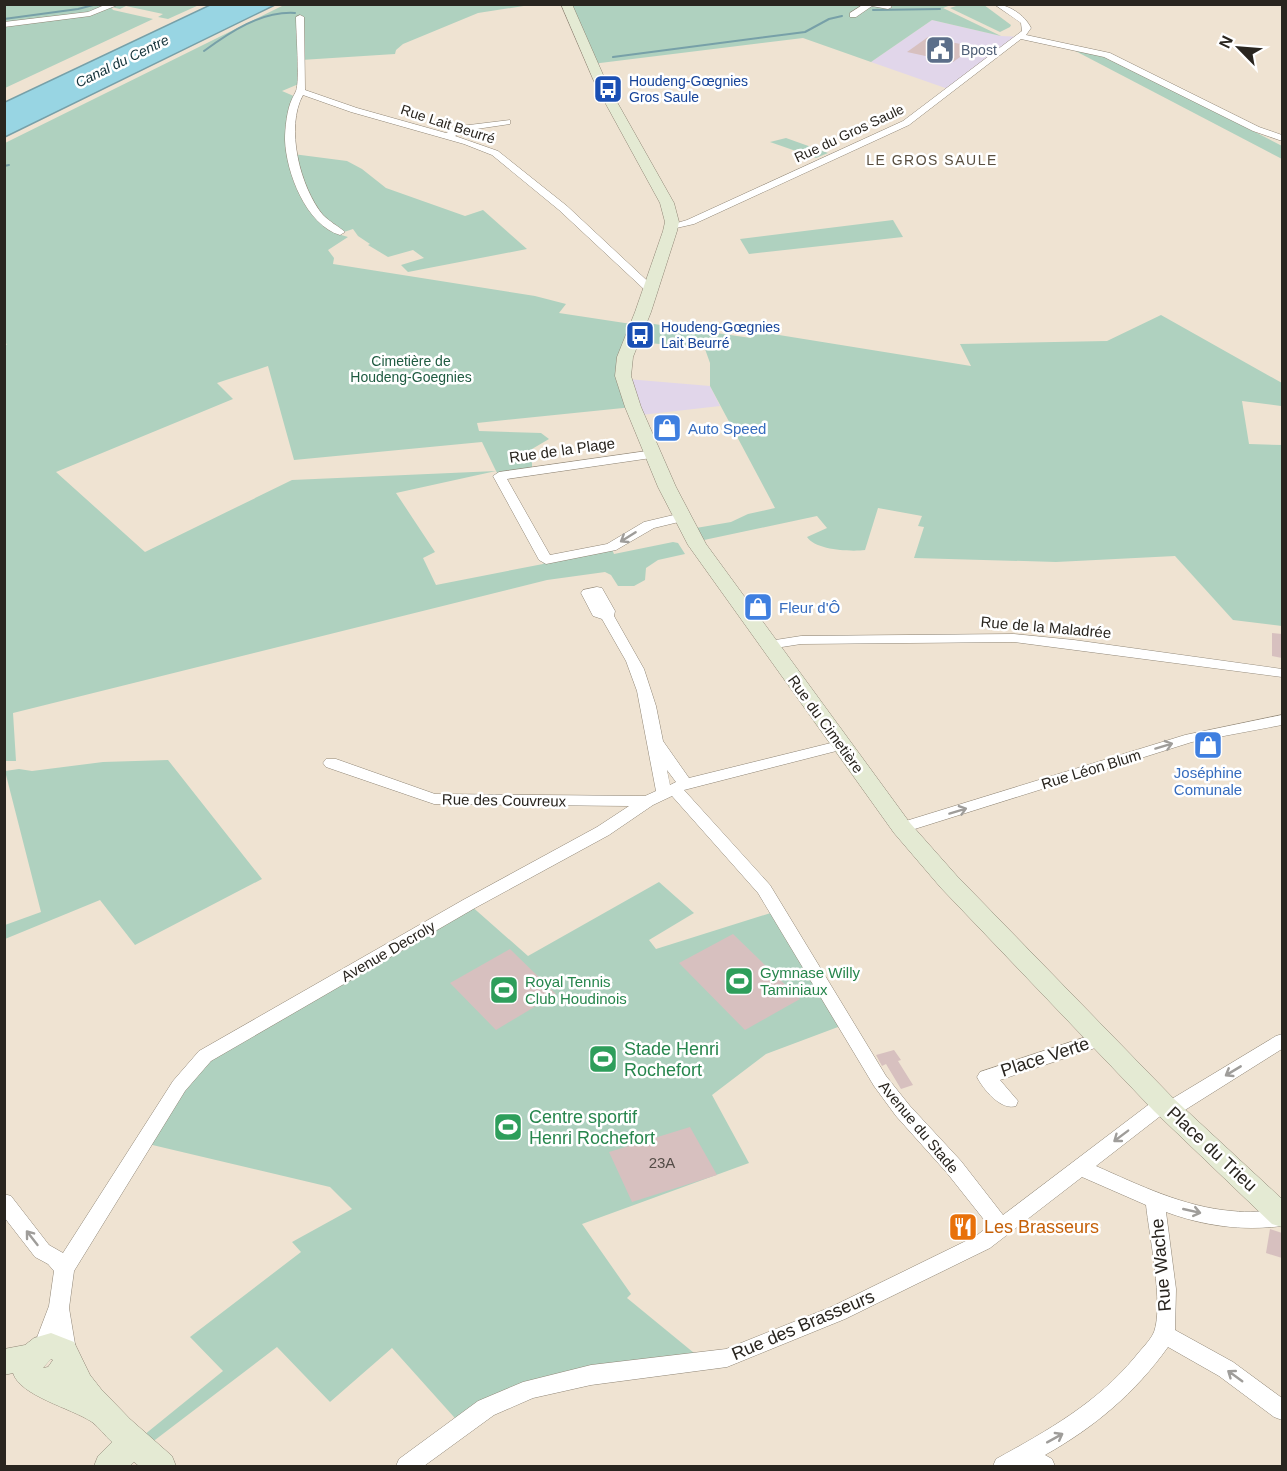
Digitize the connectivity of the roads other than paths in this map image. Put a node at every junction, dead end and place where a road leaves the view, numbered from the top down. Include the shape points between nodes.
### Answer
1 (116, 4) edge
2 (566, 4) edge
3 (871, 4) edge
4 (998, 4) edge
5 (888, 7) dead end
6 (853, 15) dead end
7 (300, 17) dead end
8 (4, 26) edge
9 (1021, 37) junction
10 (302, 91) junction
11 (507, 122) dead end
12 (447, 136) junction
13 (1282, 138) edge
14 (672, 226) junction
15 (340, 231) dead end
16 (652, 284) junction
17 (654, 454) junction
18 (682, 517) junction
19 (593, 592) dead end
20 (769, 645) junction
21 (1282, 673) edge
22 (1282, 720) edge
23 (657, 744) junction
24 (843, 745) junction
25 (331, 763) dead end
26 (674, 789) junction
27 (647, 801) junction
28 (902, 828) junction
29 (1101, 1039) junction
30 (1282, 1041) edge
31 (1009, 1101) dead end
32 (1166, 1107) junction
33 (1079, 1167) junction
34 (1155, 1201) junction
35 (4, 1202) edge
36 (1282, 1217) edge
37 (1002, 1228) junction
38 (64, 1269) junction
39 (1164, 1334) junction
40 (36, 1364) edge
41 (1282, 1410) edge
42 (133, 1442) junction
43 (1035, 1460) edge
44 (109, 1467) edge
45 (161, 1467) edge
46 (407, 1467) edge
47 (1004, 1467) edge

1 - 8 street via 90,14
2 - 14 street via 600,81 667,203
3 - 5 street
3 - 6 street
4 - 9 street via 1024,22 1027,28
7 - 10 street
9 - 13 street via 1107,55 1256,129
9 - 14 street, Rue du Gros Saule via 906,123 690,222
10 - 12 street, Rue Lait Beurré
10 - 15 street via 296,97 291,127 293,154 307,199 329,228
11 - 12 street via 461,129
12 - 16 street, Rue Lait Beurré via 501,156
14 - 16 street, Rue du Cimetière
16 - 17 street, Rue du Cimetière via 622,366 633,407
17 - 18 street, Rue du Cimetière
18 -> 17 street, Rue de la Plage via 649,525 611,547 546,560 499,476
18 - 20 street, Rue du Cimetière via 697,545
19 - 23 street via 608,611 607,616 641,678
20 - 21 street, Rue de la Maladrée via 801,640 1014,638
20 - 24 street, Rue du Cimetière
28 -> 22 street, Rue Léon Blum via 1190,738
23 - 26 street, Avenue du Stade
23 - 26 street via 658,766
24 - 26 street, Avenue Decroly
24 - 28 street, Rue du Cimetière
25 - 27 street, Rue des Couvreux via 434,799
26 - 27 street, Avenue Decroly
26 - 37 street, Avenue du Stade via 764,889 880,1081
27 - 38 street, Avenue Decroly via 603,831 205,1056 179,1086
28 - 29 street, Rue du Cimetière
29 - 31 street, Place Verte via 986,1077
29 - 32 street, Rue du Cimetière
30 -> 32 street
32 -> 33 street, Place du Trieu
32 - 36 street, Place du Trieu
33 - 34 street, Place du Trieu
33 - 37 street, Rue des Brasseurs
34 -> 36 street, Place du Trieu via 1231,1220 1257,1223
34 - 39 street, Rue Wache via 1167,1313
38 -> 35 street via 42,1251
37 - 46 street, Rue des Brasseurs via 983,1242 838,1313 727,1358 591,1376 531,1389 486,1408
38 - 40 street, Avenue Decroly via 59,1306
41 -> 39 street via 1226,1369
43 -> 39 street, Rue Wache via 1112,1397
40 - 42 street via 70,1395 102,1413
42 - 44 street
42 - 45 street
43 - 47 street, Rue Wache

